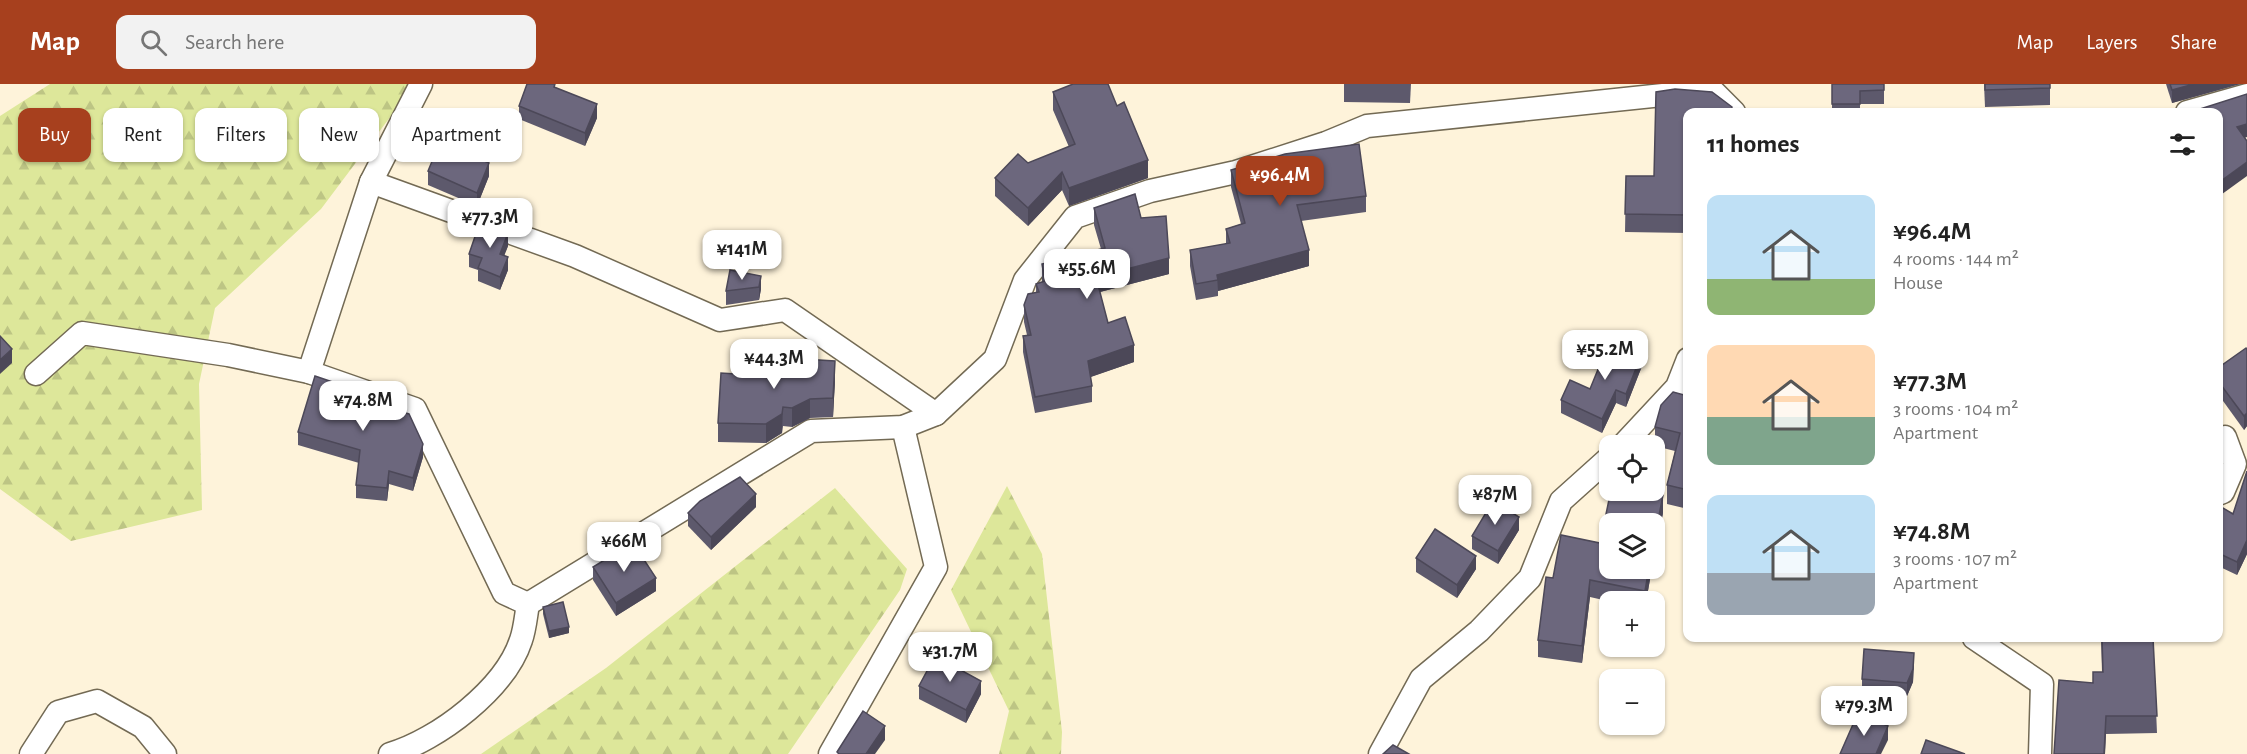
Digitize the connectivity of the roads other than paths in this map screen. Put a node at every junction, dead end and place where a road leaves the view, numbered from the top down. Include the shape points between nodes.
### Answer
1 (421, 84) edge
2 (1710, 87) edge
3 (2247, 95) edge
4 (1730, 108) edge
5 (2201, 108) edge
6 (371, 182) junction
7 (309, 372) junction
8 (1683, 372) edge
9 (36, 374) dead end
10 (936, 414) junction
11 (903, 427) junction
12 (1632, 435) edge
13 (2225, 438) dead end
14 (1599, 467) edge
15 (2223, 492) edge
16 (528, 604) junction
17 (1980, 642) edge
18 (31, 754) edge
19 (165, 754) edge
20 (390, 754) edge
21 (830, 754) edge
22 (1380, 754) edge
23 (2040, 754) edge

1 - 6 street
2 - 4 street
2 - 10 street via 1367,126 1236,172 1150,190 1075,217 1024,280 995,359
3 - 5 street
6 - 7 street
6 - 10 street via 575,256 720,320 785,310
7 - 9 street via 228,355 82,333
7 - 16 street via 415,410 504,592
8 - 12 street via 1677,387
10 - 11 street
11 - 16 street via 811,430
11 - 21 street via 936,567
13 - 15 street via 2235,464
14 - 22 street via 1561,501 1530,578 1479,631 1421,679
16 - 20 street via 521,641 498,679 451,723 409,748
17 - 23 street via 2042,684
18 - 19 street via 58,712 97,701 143,727

